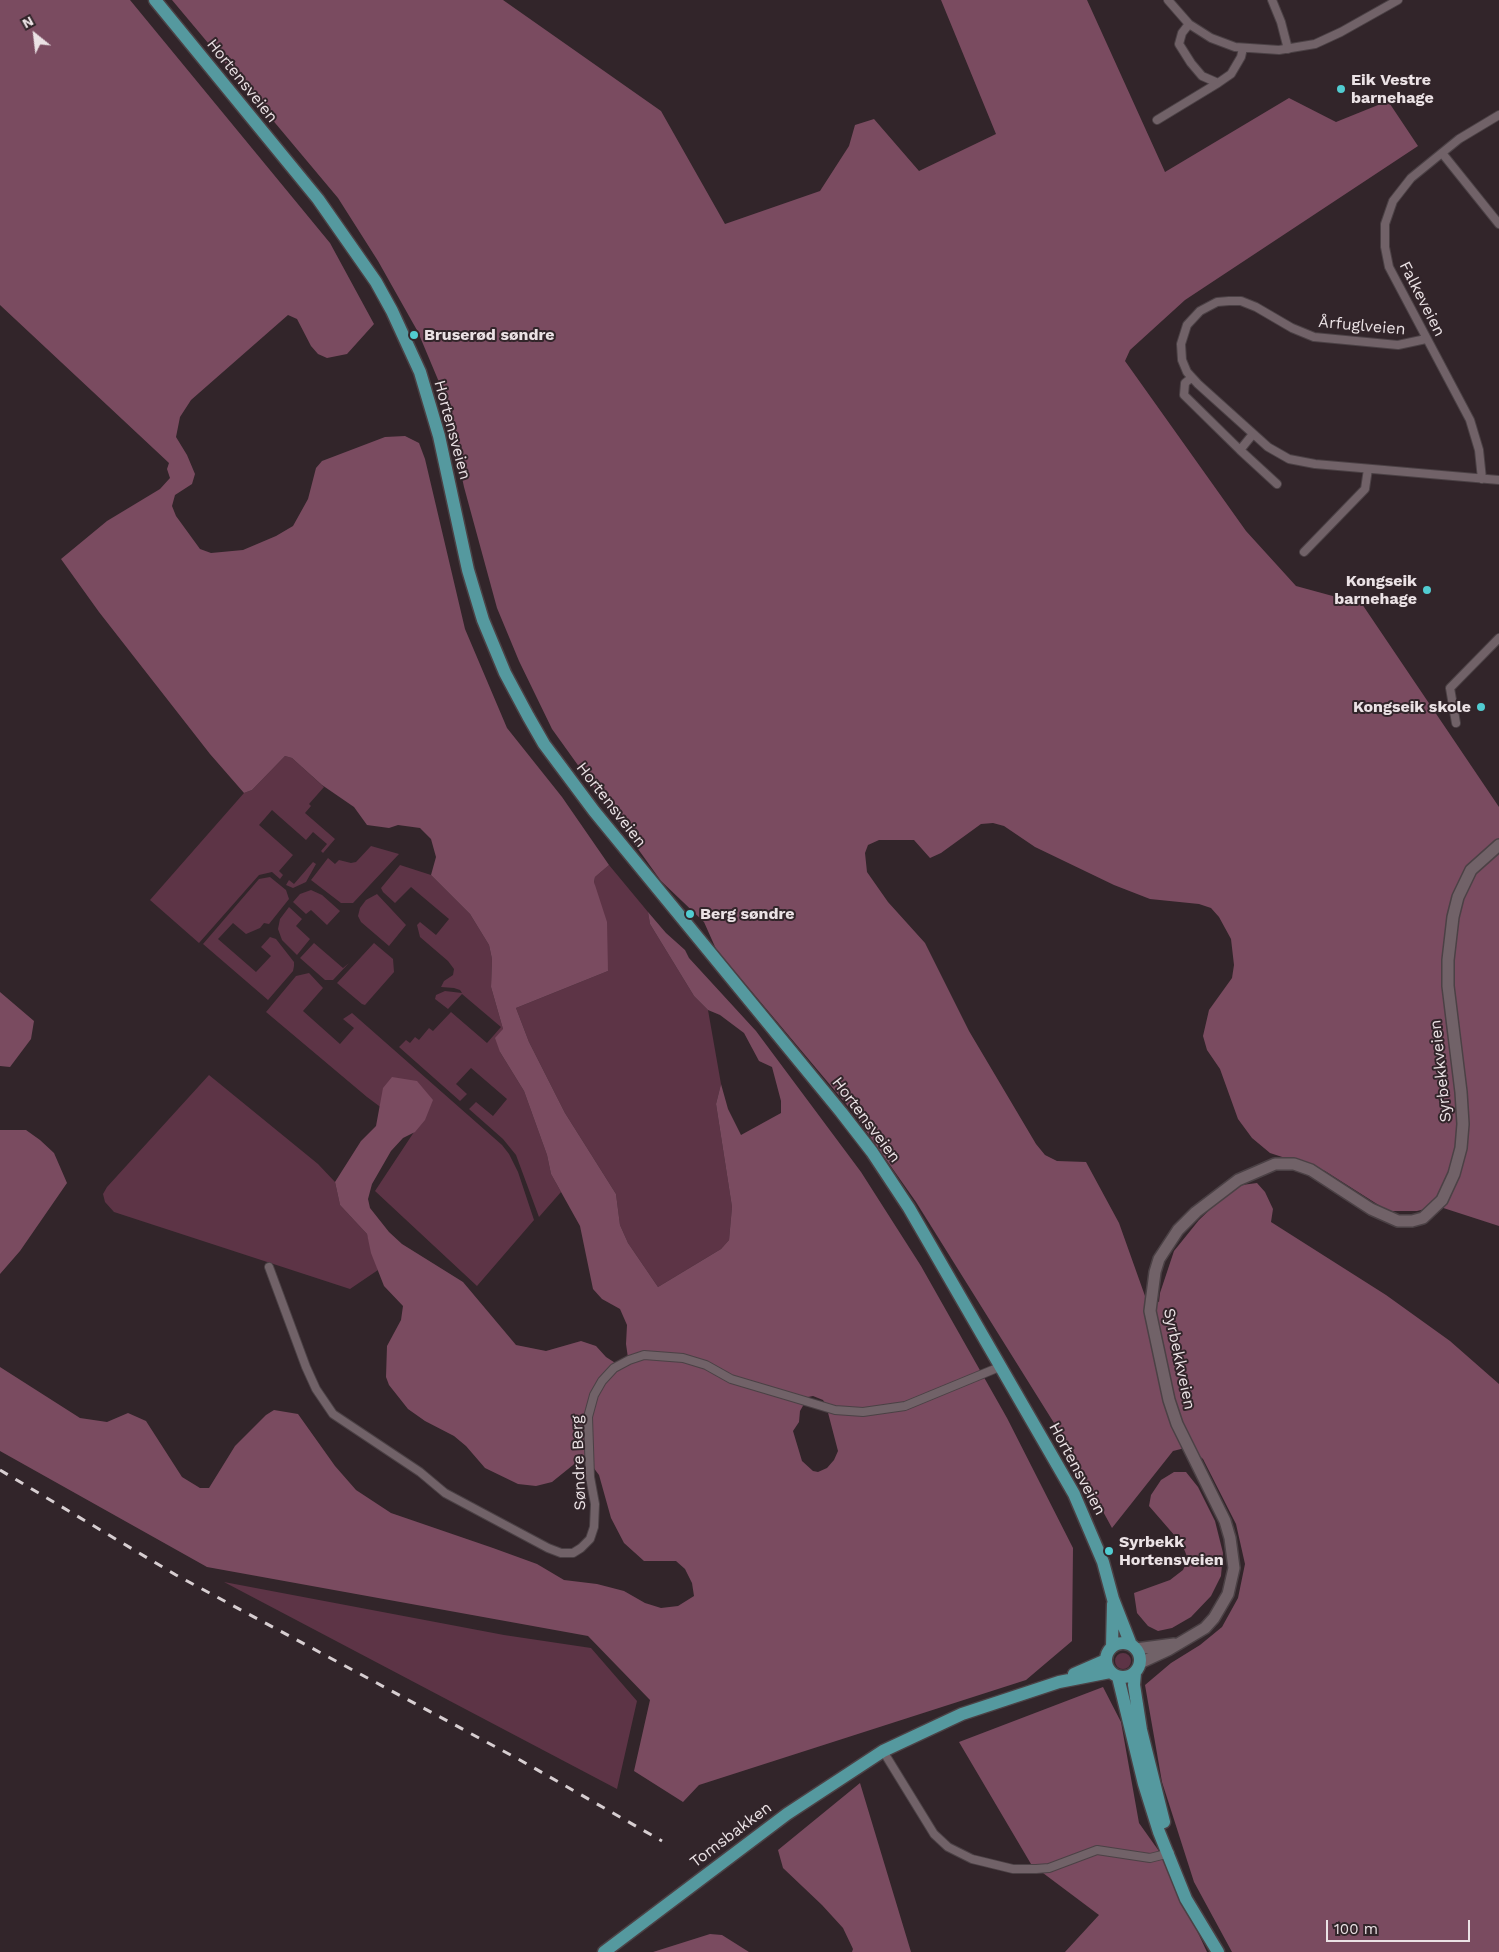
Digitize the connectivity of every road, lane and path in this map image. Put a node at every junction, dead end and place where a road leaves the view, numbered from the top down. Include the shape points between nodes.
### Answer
1 (155, 0) edge
2 (1168, 0) edge
3 (1272, 0) edge
4 (1398, 0) edge
5 (1386, 3) edge
6 (1189, 24) junction
7 (1243, 48) junction
8 (1288, 49) junction
9 (1218, 83) junction
10 (1499, 115) edge
11 (1157, 120) dead end
12 (1442, 154) junction
13 (1499, 224) edge
14 (1426, 338) junction
15 (1191, 378) junction
16 (1253, 434) junction
17 (1240, 450) junction
18 (1368, 469) junction
19 (1482, 479) junction
20 (1499, 480) edge
21 (1277, 484) dead end
22 (1304, 552) dead end
23 (1499, 638) edge
24 (1456, 723) dead end
25 (1499, 845) edge
26 (269, 1267) dead end
27 (1002, 1366) junction
28 (1113, 1599) junction
29 (1180, 1643) junction
30 (1133, 1647) junction
31 (1112, 1648) junction
32 (1137, 1668) junction
33 (1112, 1670) junction
34 (883, 1751) junction
35 (1170, 1853) junction
36 (604, 1952) edge
37 (1218, 1952) edge

1 - 27 main road, Hortensveien via 335,221 392,311 429,402 468,570 483,620 505,673 544,744 600,818 872,1152 914,1216
2 - 6 street
3 - 8 street
4 - 5 street
5 - 8 street via 1315,44
6 - 7 street via 1210,38
6 - 9 street via 1179,44 1202,76
7 - 8 street
7 - 9 street via 1231,74
9 - 11 street
10 - 12 street, Falkeveien via 1459,139
12 - 13 street
12 - 14 street, Falkeveien via 1404,185 1388,210 1385,224 1389,267
14 - 15 street, Årfuglveien via 1398,345 1329,340 1292,328 1241,302 1217,302 1191,319 1184,332 1182,360
14 - 19 street, Falkeveien via 1470,420
15 - 16 street, Årfuglveien
15 - 17 street via 1185,383 1184,395
16 - 17 street
16 - 18 street, Årfuglveien via 1289,458
17 - 21 street
18 - 19 street, Årfuglveien
18 - 22 street via 1365,489
19 - 20 street, Årfuglveien
23 - 24 street via 1450,688
25 - 29 main road, Syrbekkveien via 1471,870 1453,916 1448,986 1463,1124 1454,1174 1442,1200 1423,1218 1398,1221 1371,1209 1311,1170 1294,1164 1275,1164 1238,1180 1196,1212 1178,1230 1159,1259 1154,1272 1150,1311 1170,1400 1177,1424 1225,1521 1233,1554 1232,1581 1222,1606 1205,1628
26 - 27 street, Søndre Berg via 309,1375 333,1414 420,1472 445,1493 561,1553 573,1553 590,1539 595,1504 590,1477 588,1417 602,1381 614,1368 629,1360 644,1355 683,1358 706,1365 730,1378 795,1398 836,1410 863,1412 905,1406
27 - 28 main road, Hortensveien via 1074,1494 1103,1562
28 - 30 main road, Hortensveien
28 - 31 main road, Hortensveien
29 - 30 main road
29 - 32 main road, Syrbekkveien
30 - 31 main road via 1121,1643
30 - 32 main road
31 - 33 main road
32 - 33 main road via 1127,1677
32 - 35 main road via 1134,1685
33 - 34 main road, Tomsbakken via 1059,1682 962,1714
33 - 35 main road via 1144,1784
34 - 35 street via 934,1834 948,1847 972,1859 1012,1869 1036,1869 1049,1868 1097,1850 1150,1858
34 - 36 main road, Tomsbakken via 824,1787
35 - 37 main road

